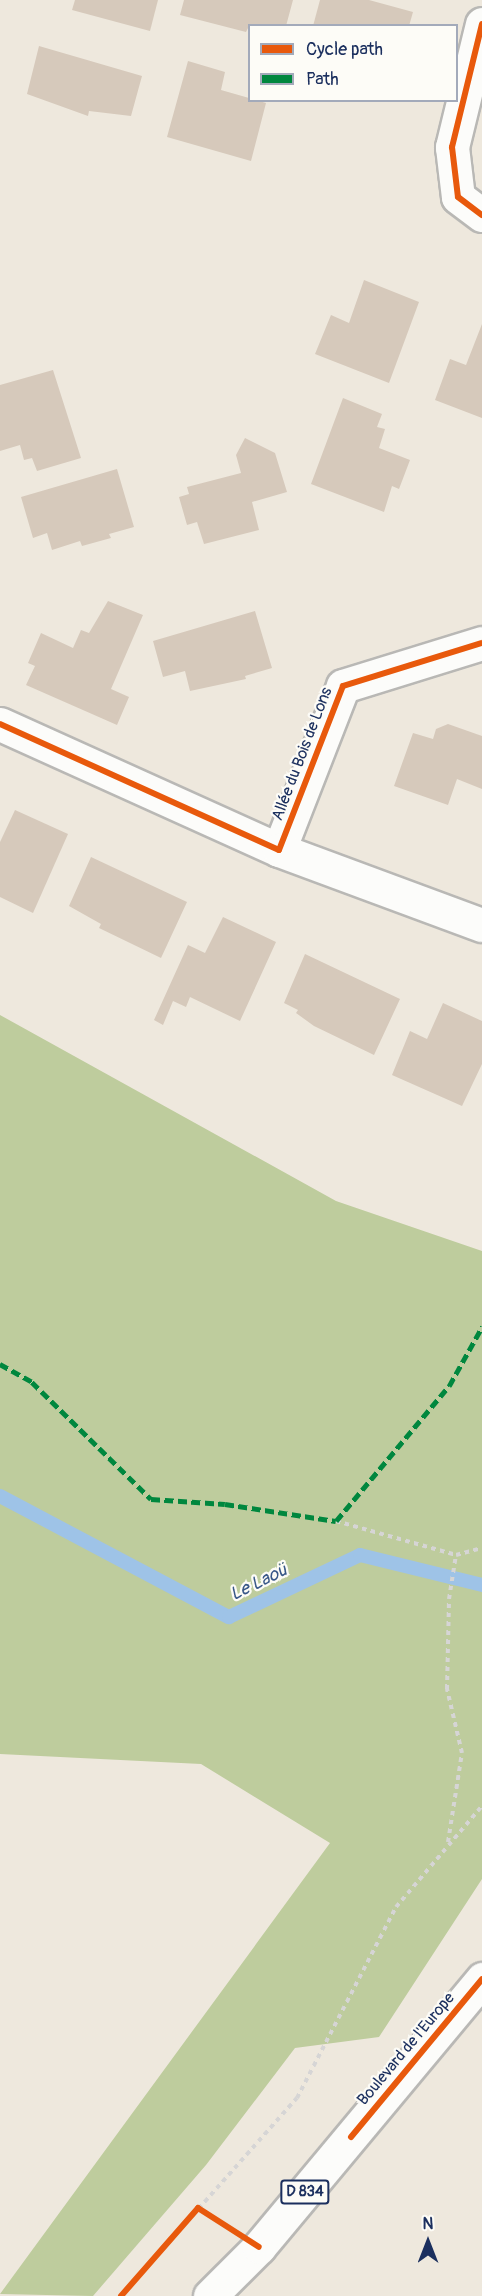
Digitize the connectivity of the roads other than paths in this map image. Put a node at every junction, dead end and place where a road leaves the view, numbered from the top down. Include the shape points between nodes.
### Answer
1 (482, 24) edge
2 (482, 215) edge
3 (482, 643) edge
4 (0, 723) edge
5 (279, 850) junction
6 (482, 925) edge
7 (482, 1979) edge
8 (259, 2247) junction
9 (210, 2296) edge
10 (236, 2296) edge

1 - 2 street via 452,147 458,197
3 - 5 street, Allée du Bois de Lons via 343,686
4 - 5 street
5 - 6 street
7 - 8 street, Boulevard de l'Europe / D 834
8 - 9 street, Boulevard de l'Europe / D 834
8 - 10 street, Boulevard de l'Europe / D 834

